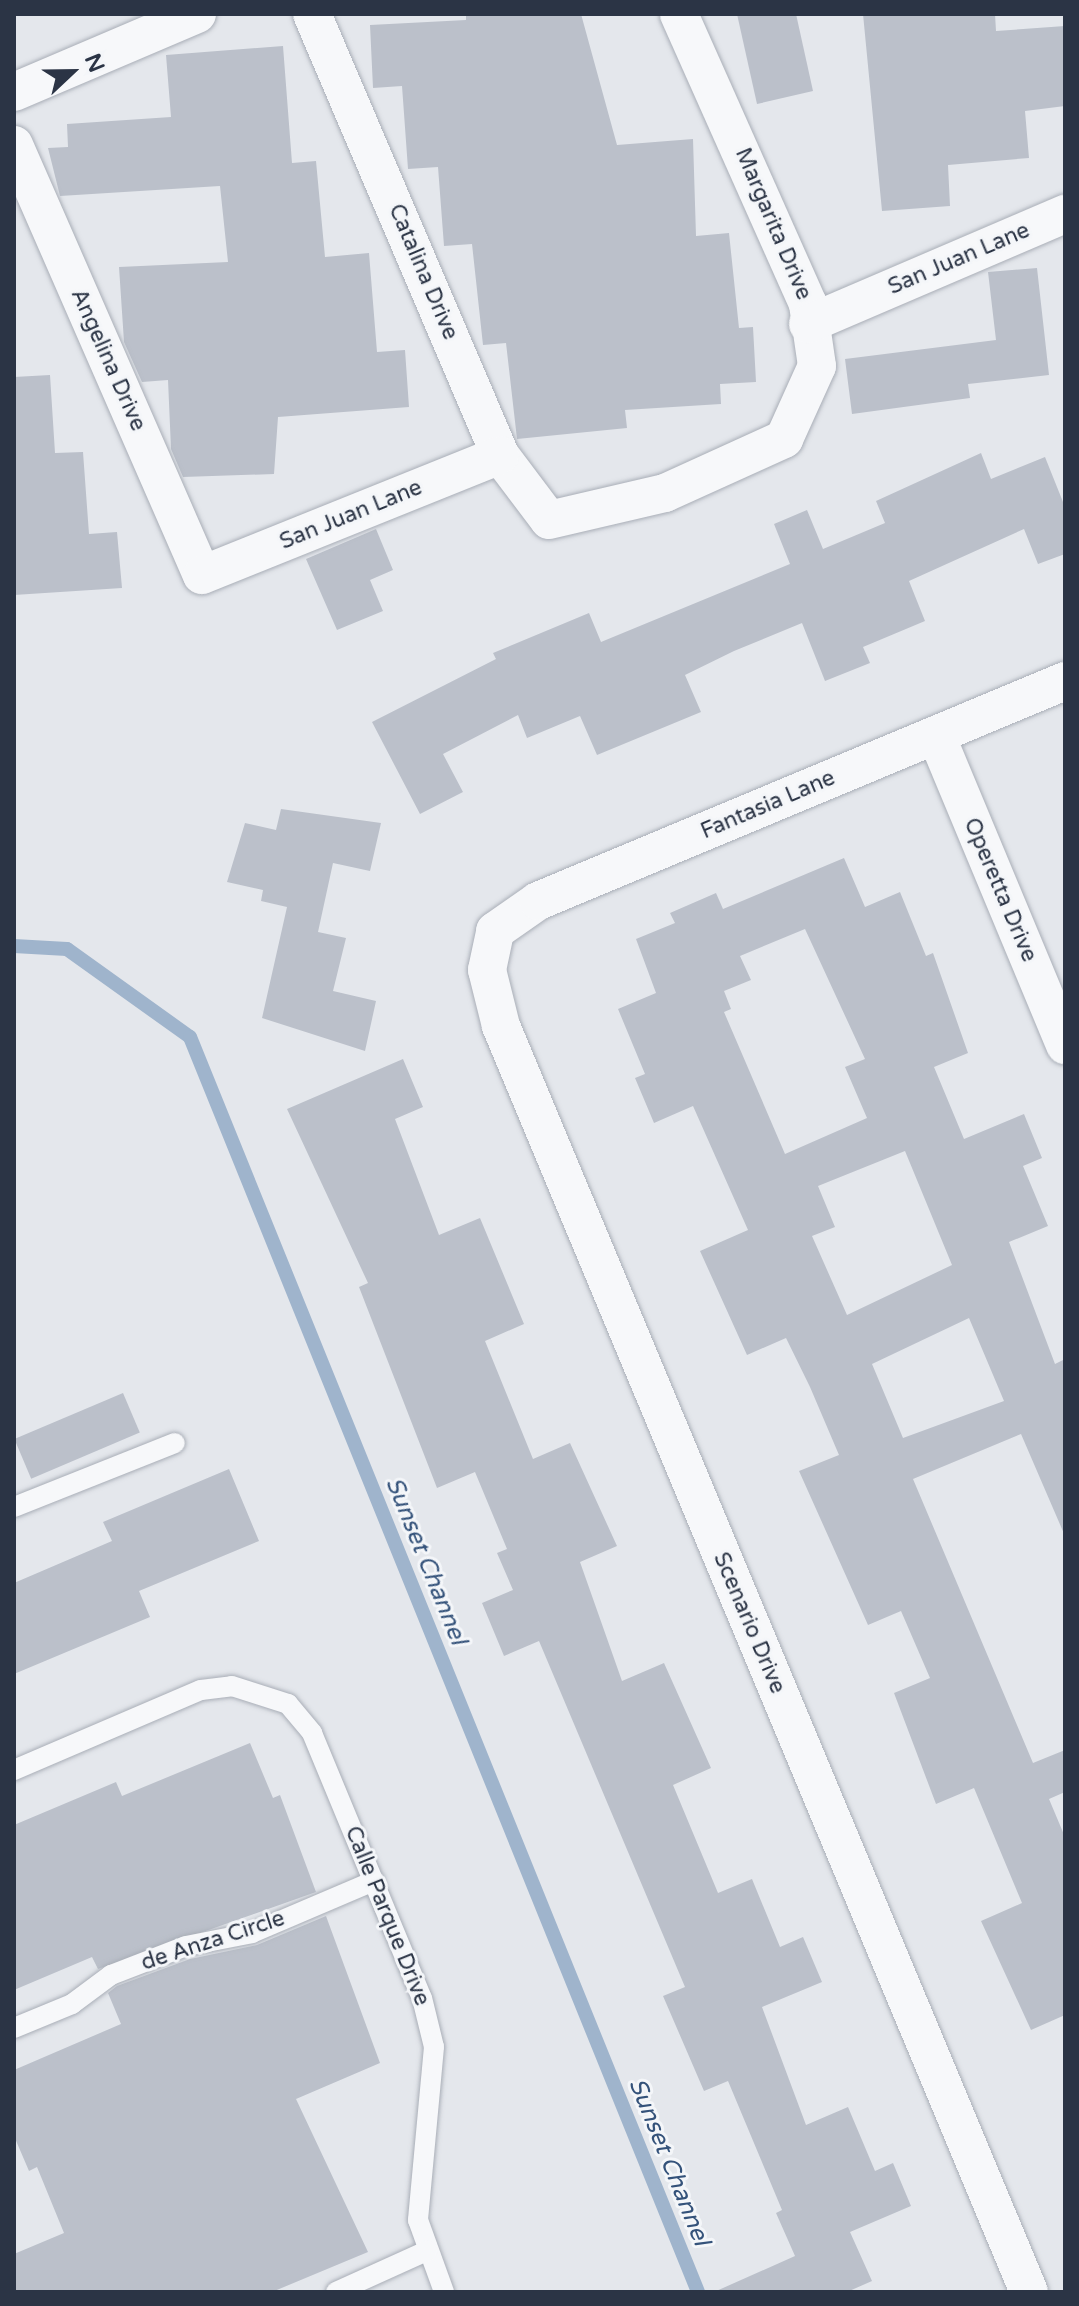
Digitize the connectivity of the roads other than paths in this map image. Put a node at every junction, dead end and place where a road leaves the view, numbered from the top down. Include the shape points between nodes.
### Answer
1 (197, 14) edge
2 (312, 14) edge
3 (679, 14) edge
4 (14, 92) edge
5 (14, 145) edge
6 (1065, 214) edge
7 (808, 324) junction
8 (500, 455) junction
9 (549, 520) joint
10 (202, 575) joint
11 (1065, 681) edge
12 (936, 735) junction
13 (490, 949) joint
14 (1065, 1045) edge
15 (175, 1443) dead end
16 (14, 1507) edge
17 (14, 1770) edge
18 (374, 1881) junction
19 (14, 2028) edge
20 (427, 2251) junction
21 (336, 2292) edge
22 (444, 2292) edge
23 (1029, 2292) edge

1 - 4 street
2 - 8 street, Catalina Drive
3 - 7 street, Margarita Drive via 808,304
5 - 10 street, Angelina Drive
6 - 7 street, San Juan Lane
7 - 9 street, Margarita Drive via 817,366 784,439 665,493
8 - 9 street, Catalina Drive
8 - 10 street, San Juan Lane
11 - 12 street, Fantasia Lane
12 - 13 street, Fantasia Lane via 538,901 506,918
12 - 14 street, Operetta Drive
13 - 23 street, Scenario Drive via 487,970 501,1026
15 - 16 lane
17 - 18 lane, Calle Parque Drive via 201,1690 232,1686 288,1704 312,1733
18 - 19 lane, de Anza Circle via 252,1933 186,1946 111,1975 72,2004
18 - 20 lane, Calle Parque Drive via 434,2047 417,2182
20 - 21 lane
20 - 22 lane, Calle Parque Drive

